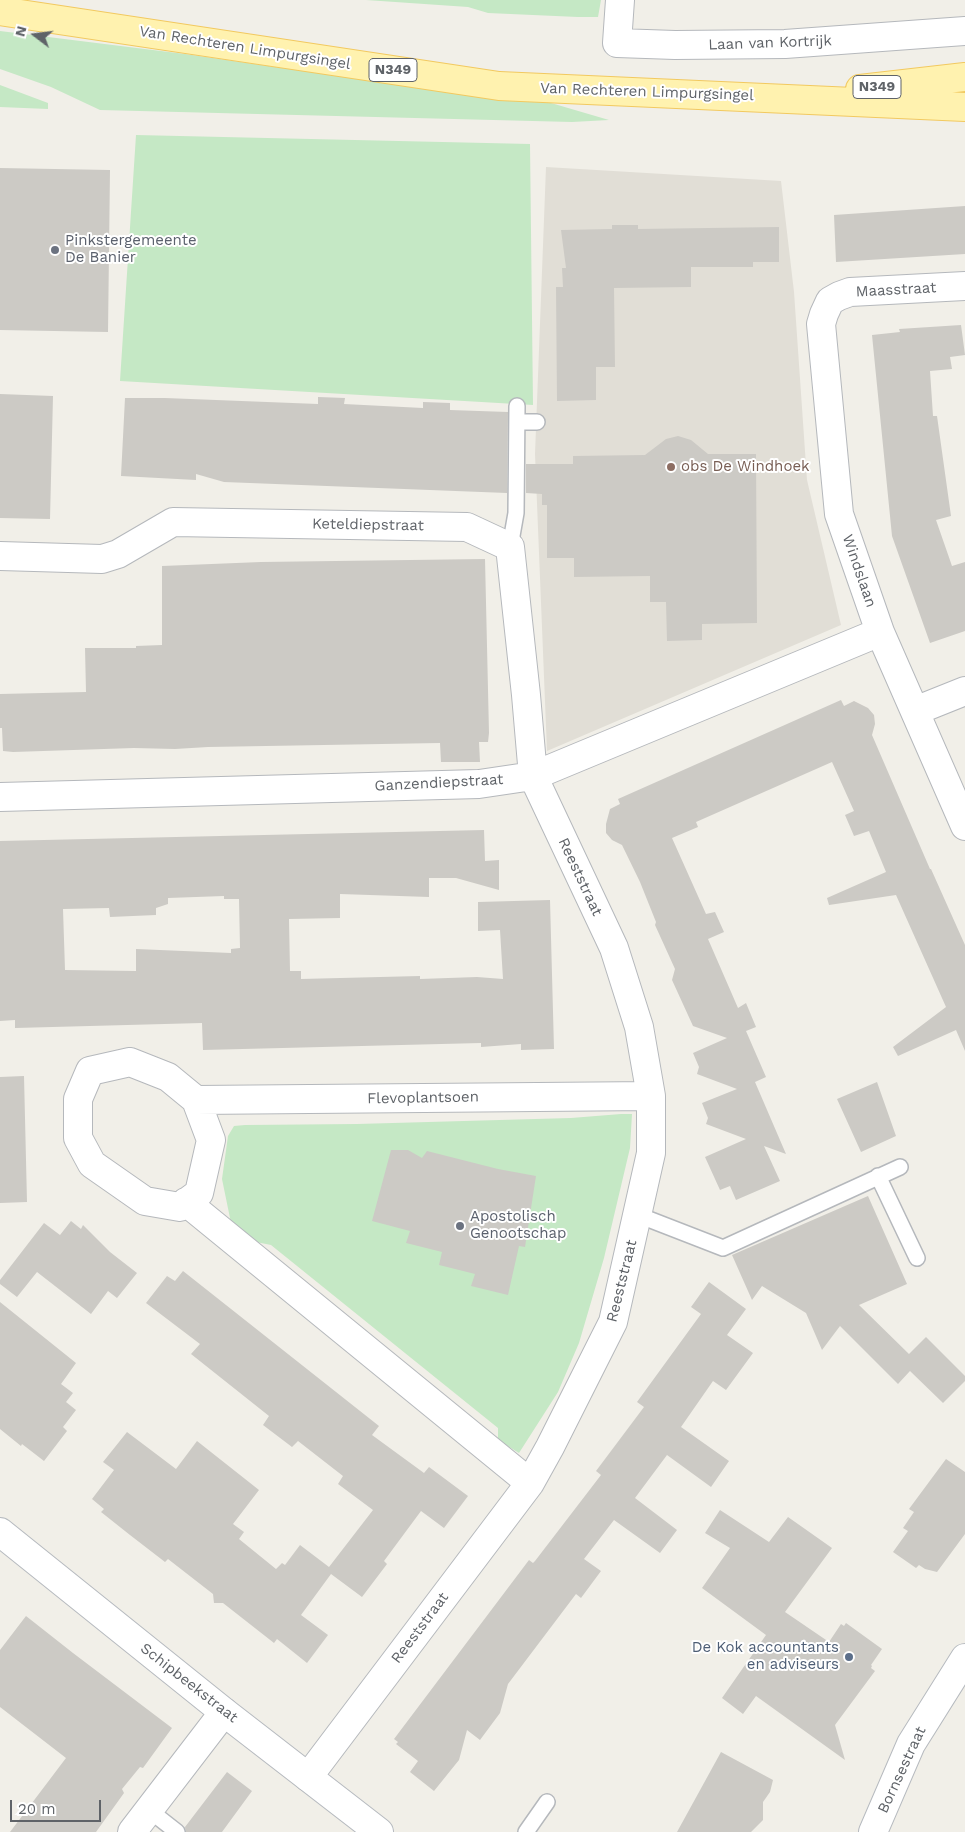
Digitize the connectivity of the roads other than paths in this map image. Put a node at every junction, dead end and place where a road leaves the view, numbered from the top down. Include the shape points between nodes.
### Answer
1 (620, 0) edge
2 (0, 11) edge
3 (965, 31) edge
4 (965, 77) edge
5 (789, 98) junction
6 (965, 107) edge
7 (965, 286) edge
8 (830, 301) joint
9 (517, 406) dead end
10 (517, 422) junction
11 (537, 422) dead end
12 (510, 547) junction
13 (0, 556) edge
14 (880, 632) junction
15 (965, 691) edge
16 (915, 712) junction
17 (533, 776) junction
18 (0, 797) edge
19 (965, 826) edge
20 (651, 1096) junction
21 (196, 1100) junction
22 (900, 1167) dead end
23 (878, 1176) junction
24 (186, 1202) junction
25 (638, 1215) junction
26 (917, 1258) dead end
27 (530, 1482) junction
28 (0, 1532) edge
29 (965, 1658) edge
30 (224, 1712) junction
31 (308, 1777) junction
32 (548, 1802) dead end
33 (149, 1810) junction
34 (132, 1832) edge
35 (177, 1832) edge
36 (379, 1832) edge
37 (526, 1832) edge
38 (873, 1832) edge

1 - 3 street, Laan van Kortrijk via 617,43 785,44
2 - 5 main road, Van Rechteren Limpurgsingel / N349 via 499,86
4 - 5 main road, Van Rechteren Limpurgsingel / N349
5 - 6 main road, Van Rechteren Limpurgsingel / N349
7 - 8 street, Maasstraat via 850,292
8 - 14 street, Windslaan via 821,324 839,514
9 - 10 lane
10 - 11 lane
10 - 12 lane via 516,513
12 - 13 street, Keteldiepstraat via 467,527 173,522 118,554 102,559
12 - 17 street
14 - 16 street, Windslaan
14 - 17 street, Ganzendiepstraat
15 - 16 street
16 - 19 street, Windslaan
17 - 18 street, Ganzendiepstraat via 479,784
17 - 20 street, Reeststraat via 614,948 639,1027
20 - 21 street, Flevoplantsoen
20 - 25 street, Reeststraat via 651,1153
21 - 24 street via 211,1140 199,1193
21 - 24 street via 168,1077 130,1062 90,1071 78,1099 78,1138 92,1164 145,1201 180,1207
22 - 23 lane
23 - 25 lane via 723,1248
23 - 26 lane
24 - 27 street
25 - 27 street, Reeststraat via 613,1322
27 - 31 street, Reeststraat
28 - 30 street, Schipbeekstraat
29 - 38 street, Bornsestraat via 912,1744
30 - 31 street, Schipbeekstraat
30 - 33 street
31 - 36 street, Schipbeekstraat
32 - 37 lane
33 - 34 street
33 - 35 lane

